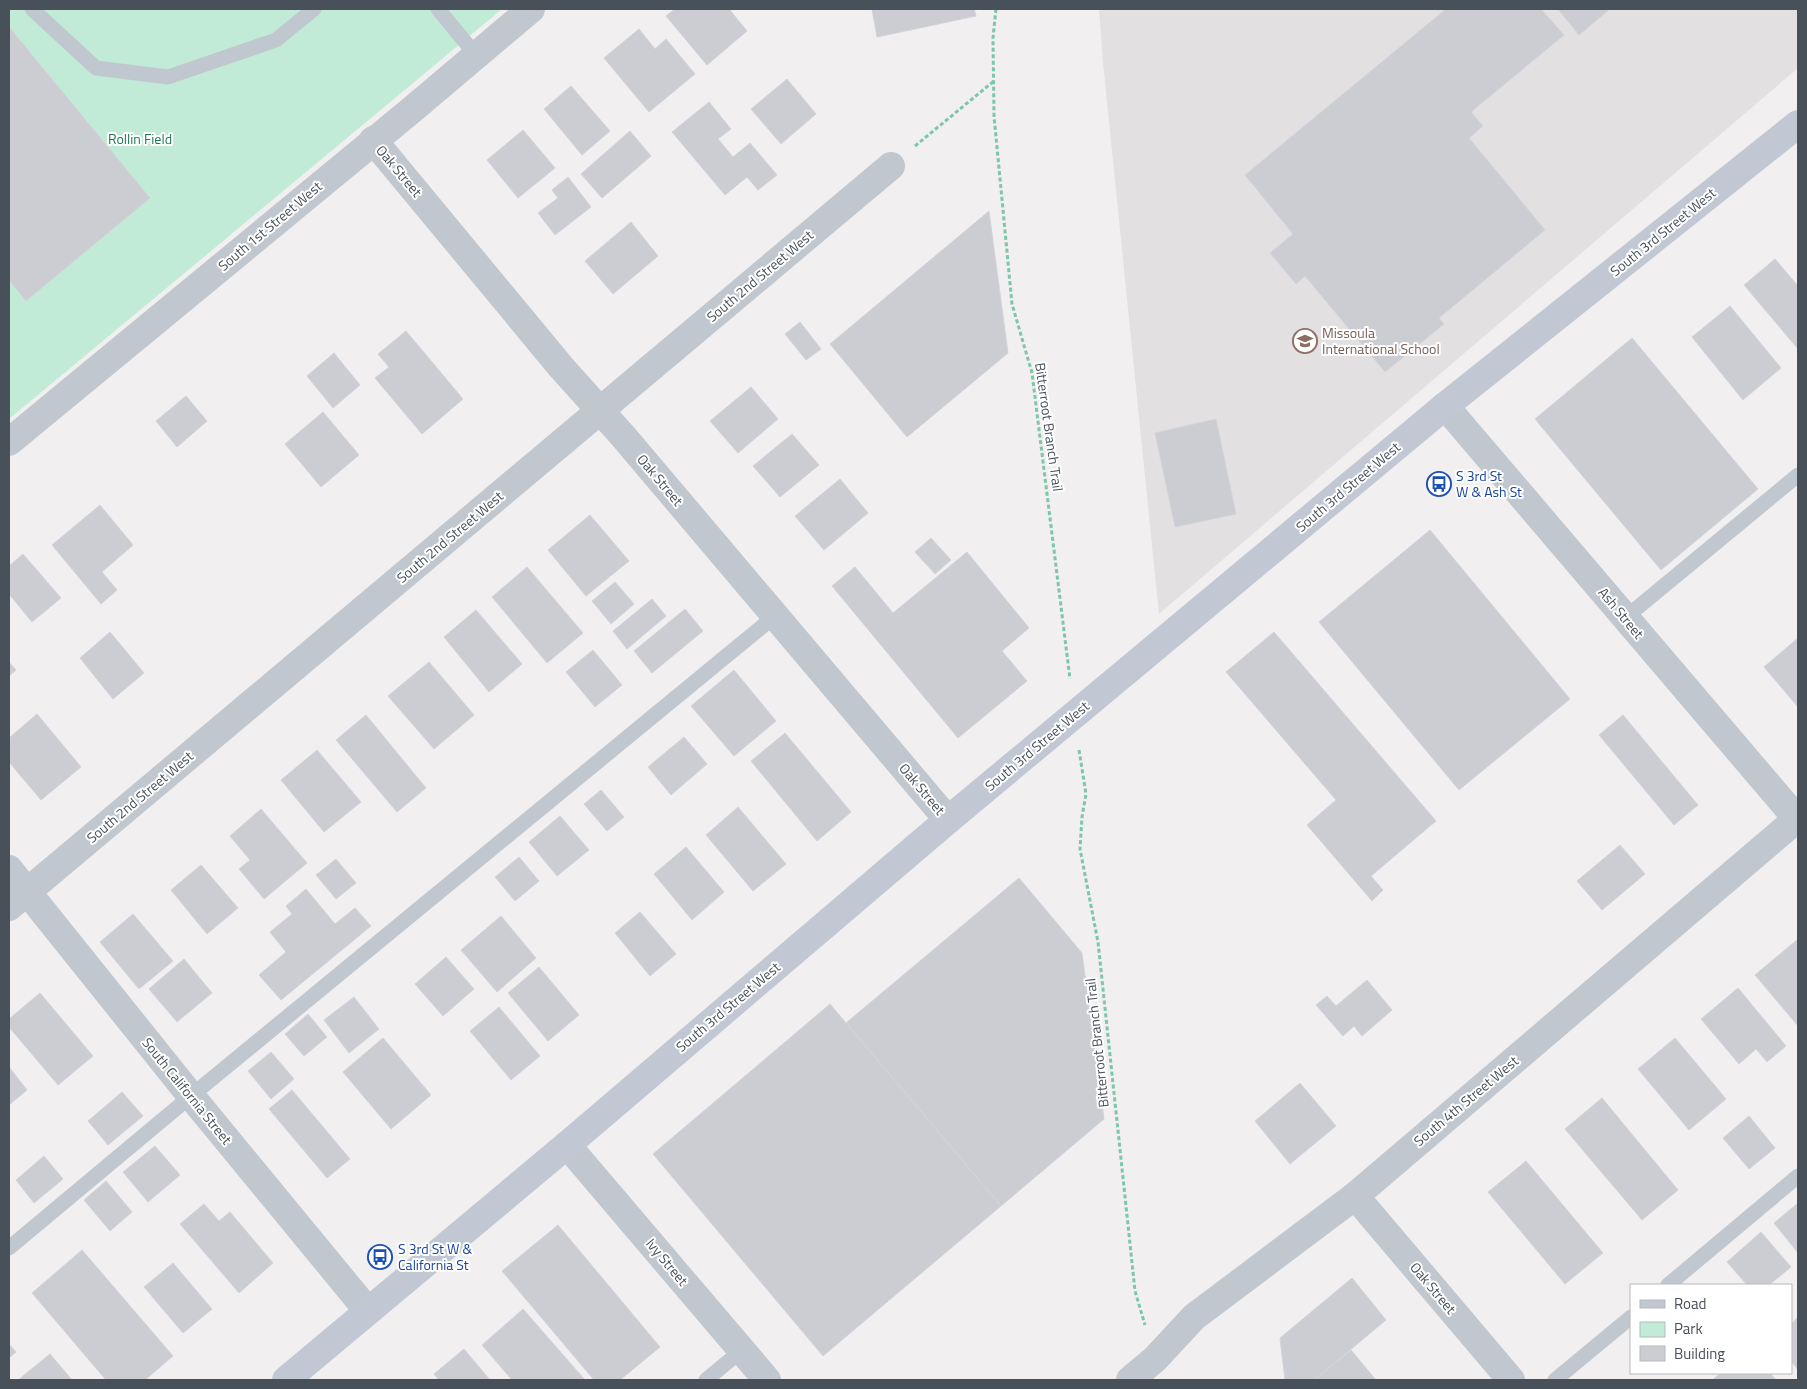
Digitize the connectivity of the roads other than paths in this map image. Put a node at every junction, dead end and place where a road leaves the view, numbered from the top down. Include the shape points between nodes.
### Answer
1 (32, 9) edge
2 (314, 9) edge
3 (438, 9) edge
4 (530, 9) edge
5 (476, 55) junction
6 (1798, 124) edge
7 (373, 140) junction
8 (891, 166) road end
9 (1445, 406) junction
10 (599, 410) junction
11 (11, 436) edge
12 (1798, 475) edge
13 (775, 616) junction
14 (1625, 618) junction
15 (1798, 819) edge
16 (948, 820) junction
17 (9, 869) edge
18 (18, 900) edge
19 (191, 1096) junction
20 (567, 1145) junction
21 (1798, 1176) edge
22 (1355, 1196) junction
23 (9, 1248) edge
24 (1669, 1284) edge
25 (368, 1311) junction
26 (1630, 1318) edge
27 (742, 1350) junction
28 (286, 1380) edge
29 (706, 1380) edge
30 (767, 1380) edge
31 (1130, 1380) edge
32 (1511, 1380) edge
33 (1555, 1380) edge

1 - 2 lane via 96,68 168,76 276,40
3 - 5 lane
4 - 5 street, South 1st Street West
5 - 7 street, South 1st Street West
6 - 9 main road, South 3rd Street West
7 - 10 street, Oak Street
7 - 11 street, South 1st Street West
8 - 10 street, South 2nd Street West
9 - 14 street, Ash Street
9 - 16 main road, South 3rd Street West
10 - 13 street, Oak Street
10 - 18 street, South 2nd Street West
12 - 14 lane
13 - 16 street, Oak Street
13 - 19 lane
14 - 15 street, Ash Street
15 - 22 street, South 4th Street West
16 - 20 main road, South 3rd Street West
17 - 18 street, South California Street
18 - 19 street, South California Street
19 - 23 lane
19 - 25 street, South California Street
20 - 25 main road, South 3rd Street West
20 - 27 street, Ivy Street
21 - 24 lane
22 - 31 street, South 4th Street West via 1194,1317 1155,1359
22 - 32 street, Oak Street
25 - 28 main road, South 3rd Street West
26 - 33 lane
27 - 29 lane
27 - 30 street, Ivy Street

